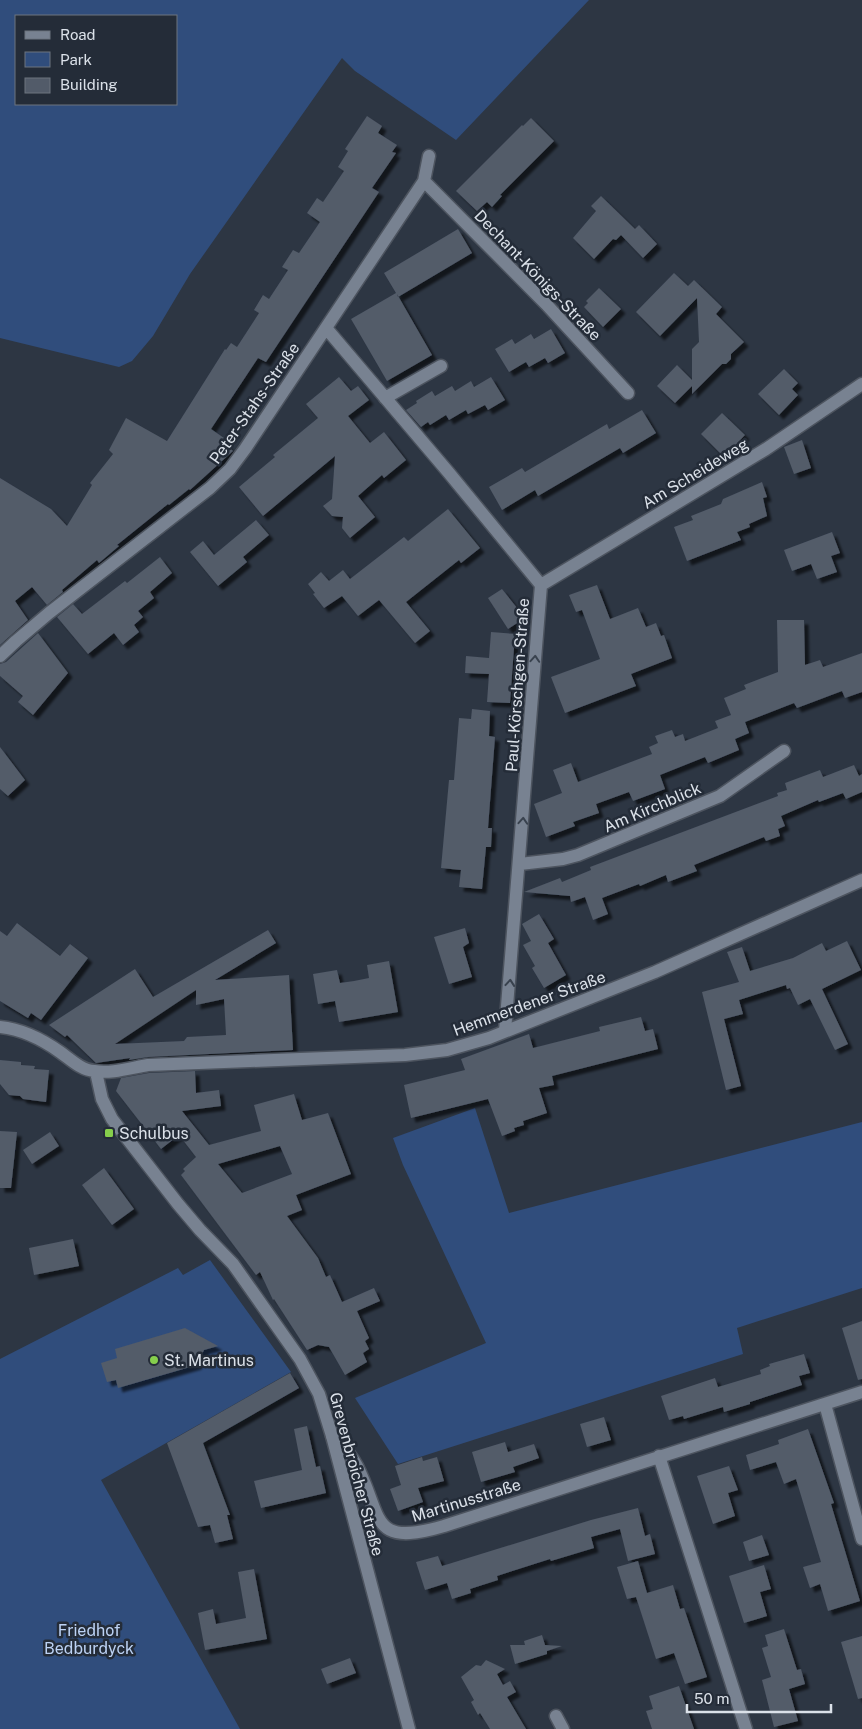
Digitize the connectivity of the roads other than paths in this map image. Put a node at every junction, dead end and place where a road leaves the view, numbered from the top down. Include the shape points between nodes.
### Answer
1 (429, 156) dead end
2 (424, 181) junction
3 (326, 328) junction
4 (441, 366) dead end
5 (862, 384) edge
6 (628, 393) dead end
7 (385, 398) junction
8 (541, 585) junction
9 (0, 656) edge
10 (784, 751) dead end
11 (520, 864) junction
12 (862, 880) edge
13 (0, 1027) edge
14 (506, 1031) junction
15 (96, 1072) junction
16 (862, 1392) edge
17 (825, 1404) junction
18 (332, 1436) junction
19 (659, 1456) junction
20 (862, 1539) edge
21 (556, 1716) dead end
22 (409, 1729) edge
23 (563, 1729) edge
24 (746, 1729) edge

1 - 2 street, Peter-Stahs-Straße
2 - 3 street, Peter-Stahs-Straße
2 - 6 street, Dechant-Königs-Straße via 546,304
3 - 7 street, Paul-Körschgen-Straße
3 - 9 street, Peter-Stahs-Straße via 230,469
4 - 7 street
5 - 8 street, Am Scheideweg via 766,449
7 - 8 street, Paul-Körschgen-Straße
11 -> 8 street, Paul-Körschgen-Straße
10 - 11 street, Am Kirchblick via 720,796 578,855
14 -> 11 street, Paul-Körschgen-Straße
12 - 14 street, Hemmerdener Straße via 655,972
13 - 15 street via 26,1034
14 - 15 street, Hemmerdener Straße via 464,1046 421,1054 148,1065
15 - 18 street, Grevenbroicher Straße via 102,1099 112,1119 184,1211 233,1264 295,1352 320,1394
16 - 17 street, Martinusstraße
17 - 19 street, Martinusstraße
17 - 20 street
18 - 19 street, Martinusstraße via 356,1464 381,1522 401,1534 444,1526
18 - 22 street, Grevenbroicher Straße
19 - 24 street
21 - 23 street

